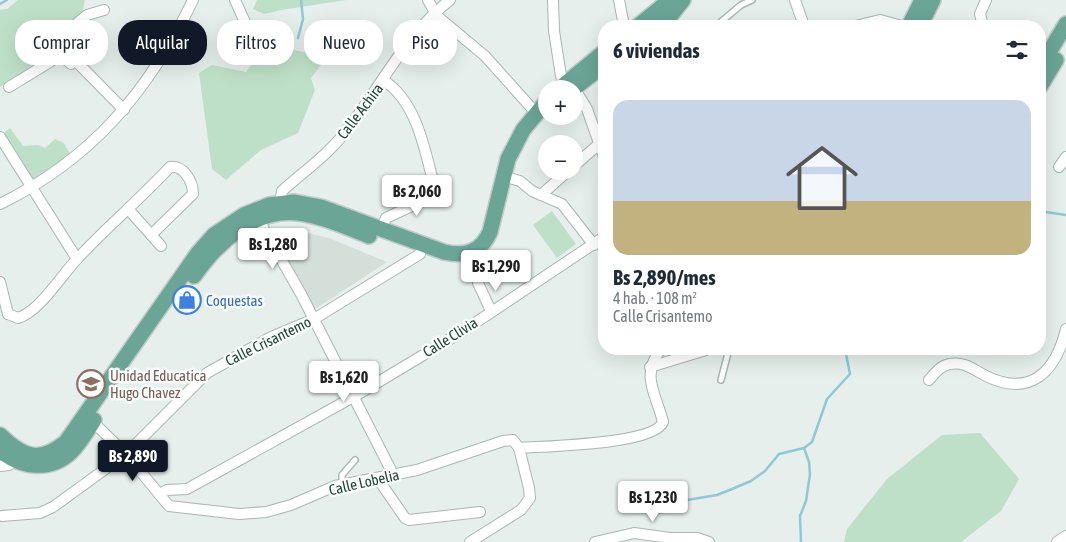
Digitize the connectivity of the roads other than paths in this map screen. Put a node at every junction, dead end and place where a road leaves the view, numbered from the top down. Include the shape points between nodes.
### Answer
1 (235, 0) edge
2 (428, 0) edge
3 (450, 0) edge
4 (553, 0) edge
5 (619, 0) edge
6 (670, 0) edge
7 (683, 0) edge
8 (752, 0) edge
9 (796, 0) edge
10 (922, 0) edge
11 (933, 0) edge
12 (986, 0) edge
13 (190, 2) edge
14 (104, 10) dead end
15 (435, 11) junction
16 (244, 20) edge
17 (623, 20) edge
18 (645, 20) edge
19 (664, 20) edge
20 (723, 20) edge
21 (802, 20) edge
22 (912, 20) edge
23 (923, 20) edge
24 (982, 20) edge
25 (1066, 24) edge
26 (1066, 44) edge
27 (598, 58) edge
28 (1046, 66) edge
29 (598, 69) edge
30 (1046, 70) edge
31 (383, 80) junction
32 (564, 80) edge
33 (575, 80) edge
34 (579, 80) edge
35 (9, 87) dead end
36 (104, 89) junction
37 (583, 104) edge
38 (538, 108) edge
39 (124, 110) junction
40 (538, 117) edge
41 (538, 122) edge
42 (0, 137) edge
43 (598, 141) edge
44 (598, 145) edge
45 (1066, 157) edge
46 (583, 158) edge
47 (1059, 167) dead end
48 (513, 179) junction
49 (558, 180) edge
50 (32, 188) junction
51 (541, 195) junction
52 (280, 203) junction
53 (0, 204) edge
54 (129, 210) junction
55 (262, 213) junction
56 (381, 229) junction
57 (152, 235) junction
58 (598, 242) edge
59 (594, 245) junction
60 (161, 246) dead end
61 (421, 250) junction
62 (77, 259) junction
63 (0, 282) edge
64 (478, 283) dead end
65 (491, 311) junction
66 (4, 315) edge
67 (314, 319) junction
68 (1066, 329) edge
69 (657, 355) edge
70 (689, 355) edge
71 (727, 355) edge
72 (650, 367) junction
73 (721, 380) dead end
74 (929, 380) dead end
75 (355, 396) junction
76 (88, 419) junction
77 (0, 435) edge
78 (516, 444) junction
79 (0, 450) edge
80 (126, 454) junction
81 (355, 460) dead end
82 (37, 461) junction
83 (7, 463) edge
84 (394, 476) junction
85 (378, 479) junction
86 (342, 485) junction
87 (160, 494) junction
88 (480, 512) dead end
89 (2, 516) dead end
90 (1066, 536) edge
91 (610, 540) edge
92 (470, 542) edge
93 (595, 542) edge
94 (709, 542) edge
95 (1057, 542) edge

1 - 16 street
2 - 15 street
3 - 15 street, Calle Achira
4 - 32 street via 554,31
5 - 17 street
6 - 18 main road
7 - 19 main road
8 - 20 lane
9 - 21 street
10 - 22 main road
11 - 23 main road
12 - 24 street via 980,14
13 - 39 street via 158,64
14 - 36 street via 87,15 58,39 58,43
15 - 31 street, Calle Achira via 400,52
15 - 38 street
25 - 28 main road
26 - 30 main road
27 - 33 main road
29 - 34 main road
31 - 52 street, Calle Achira via 339,141 282,191
31 - 56 street via 402,96 416,122 434,194 386,218
35 - 36 street via 58,56
36 - 39 street
37 - 43 street
39 - 50 street via 86,149
40 - 61 main road via 523,130 508,158 486,240 475,250 461,255
41 - 48 main road via 523,149
42 - 50 street
44 - 46 street
45 - 47 street
48 - 51 street
48 - 61 main road via 496,243 485,256 459,264 441,262
49 - 51 street
50 - 53 street
50 - 62 street
51 - 59 street via 562,204
52 - 55 main road
52 - 56 main road via 321,207
54 - 57 street
54 - 57 street via 170,167 178,168 191,180 193,194 190,199
54 - 62 street
55 - 61 main road via 306,214
55 - 67 street via 261,224
55 - 76 main road via 224,227 205,244
56 - 61 main road
57 - 60 street
58 - 59 street, Calle Clivia
59 - 65 street, Calle Clivia
61 - 67 street, Calle Crisantemo
62 - 66 street via 24,316
63 - 66 street
64 - 65 street
65 - 75 street, Calle Clivia
67 - 75 street
67 - 80 street, Calle Crisantemo via 271,337 207,373
68 - 74 street via 1055,360 1034,380 1011,384 968,366 952,363 938,369
69 - 72 street
70 - 72 street
71 - 73 lane
72 - 78 street, Calle Lobelia via 650,381 662,422 657,430 599,443
75 - 84 street
75 - 87 street, Calle Clivia via 187,489 167,490
76 - 80 street, Calle Lobelia
76 - 82 main road via 56,451
77 - 82 main road
78 - 84 street, Calle Lobelia via 503,441
78 - 92 street via 529,488 527,504
79 - 83 main road
80 - 87 street, Calle Lobelia
80 - 89 street, Calle Crisantemo via 53,507 40,513
81 - 86 lane via 342,475
82 - 83 main road
84 - 85 street, Calle Lobelia
85 - 86 street, Calle Lobelia
85 - 88 street via 409,520
86 - 87 street, Calle Lobelia via 291,505 252,514 169,506
90 - 95 street
91 - 93 street
91 - 94 street via 634,533 697,538

